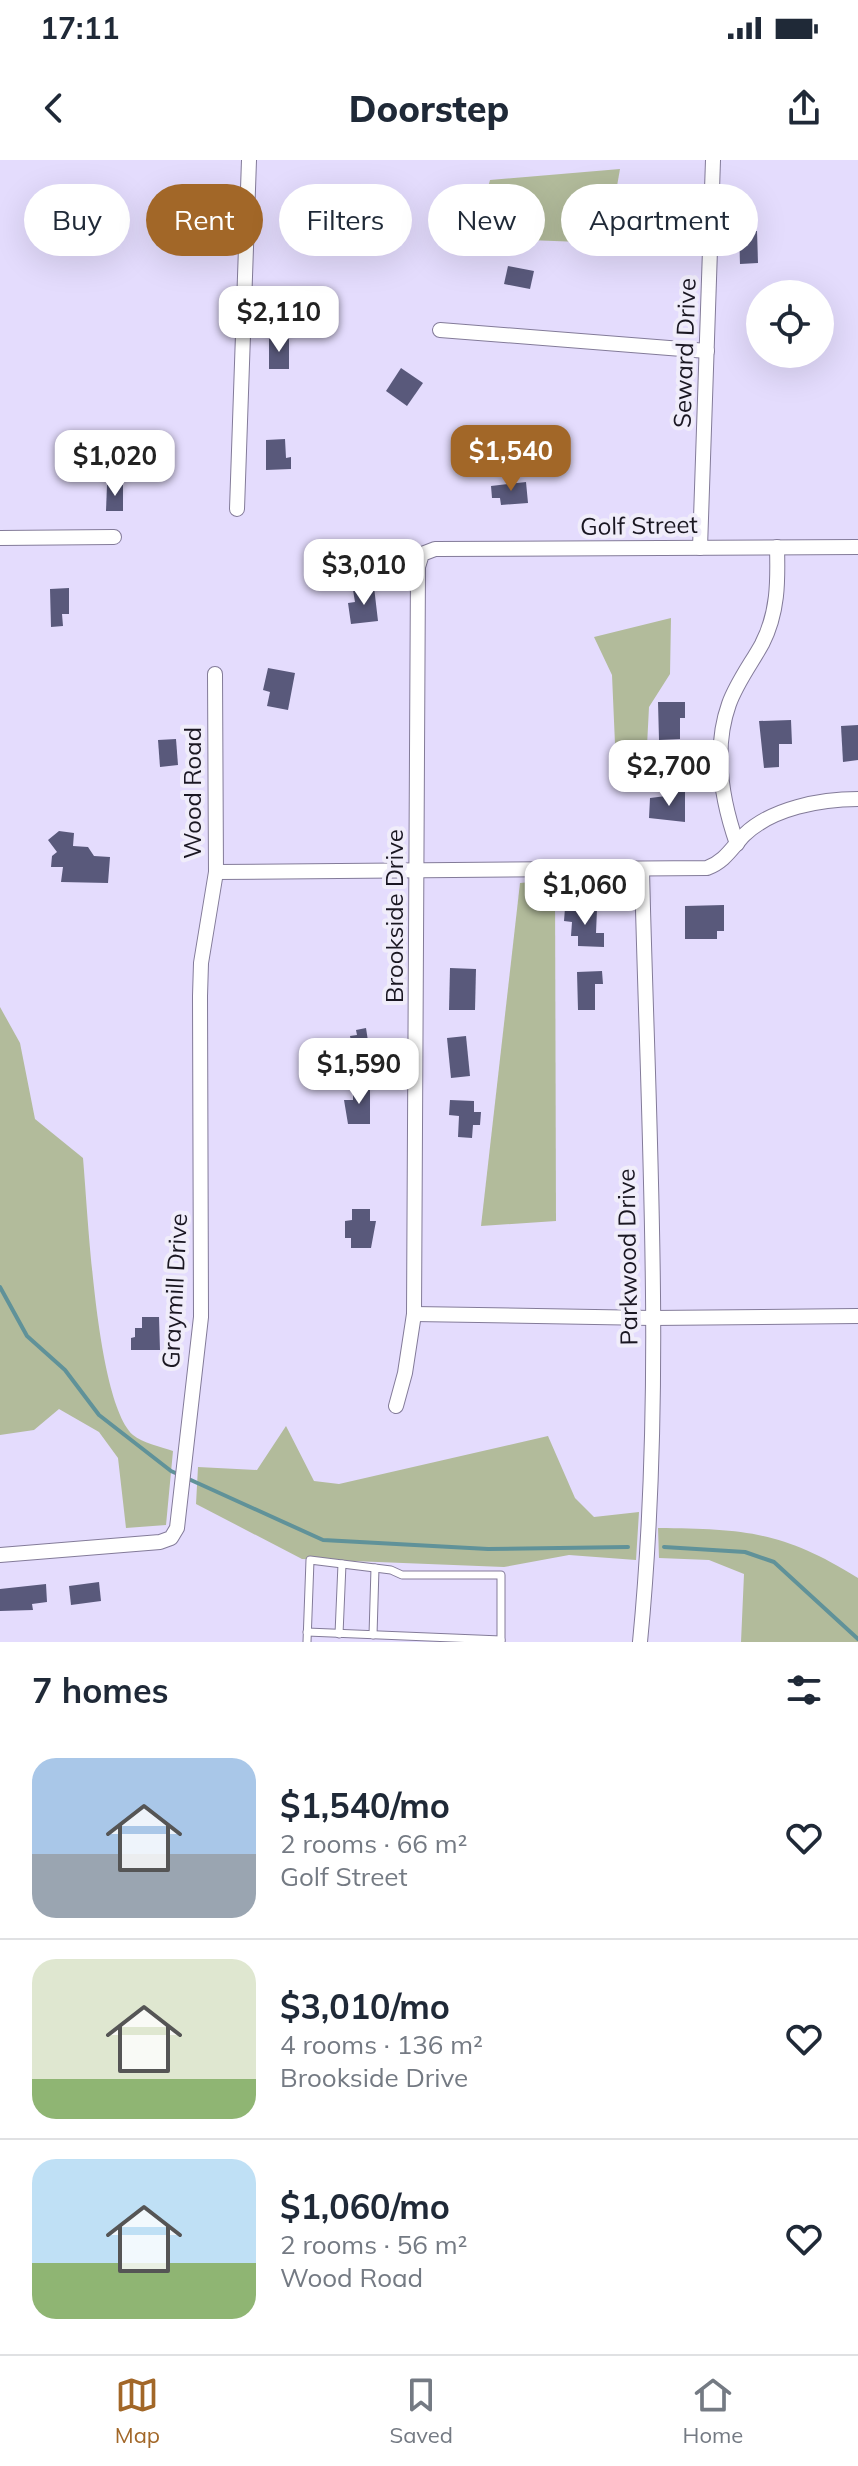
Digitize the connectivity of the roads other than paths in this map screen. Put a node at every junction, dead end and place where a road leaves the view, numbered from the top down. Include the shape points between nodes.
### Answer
1 (249, 160) edge
2 (713, 160) edge
3 (440, 330) dead end
4 (707, 351) junction
5 (237, 509) dead end
6 (114, 537) dead end
7 (0, 538) edge
8 (777, 547) junction
9 (858, 547) edge
10 (700, 548) junction
11 (422, 554) joint
12 (215, 674) dead end
13 (858, 799) edge
14 (737, 844) junction
15 (642, 870) junction
16 (216, 872) junction
17 (417, 873) junction
18 (414, 1314) junction
19 (858, 1316) edge
20 (652, 1318) junction
21 (396, 1406) dead end
22 (0, 1555) edge
23 (342, 1564) junction
24 (375, 1568) junction
25 (307, 1632) junction
26 (339, 1634) junction
27 (373, 1635) junction
28 (501, 1641) edge
29 (307, 1642) edge
30 (640, 1642) edge

1 - 5 street
2 - 4 street, Seward Drive
3 - 4 street
4 - 10 street, Seward Drive
6 - 7 street
8 - 9 street, Golf Street
8 - 10 street, Golf Street
8 - 14 street via 771,625 736,687 722,731 723,788
10 - 11 street, Golf Street via 435,549
11 - 17 street, Brookside Drive
12 - 16 street, Wood Road
13 - 14 street, Wood Road via 792,808 757,826
14 - 15 street, Wood Road via 707,868
15 - 17 street, Wood Road
15 - 20 street, Parkwood Drive
16 - 17 street, Wood Road
16 - 22 street, Graymill Drive via 201,963 201,1317 177,1528 166,1541
17 - 18 street, Brookside Drive
18 - 20 street
18 - 21 street, Brookside Drive
19 - 20 street
20 - 30 street, Parkwood Drive via 651,1527
23 - 24 lane
23 - 25 lane via 310,1560
23 - 26 lane
24 - 27 lane
24 - 28 lane via 402,1575 501,1575
25 - 26 lane
25 - 29 lane
26 - 27 lane
27 - 28 lane

